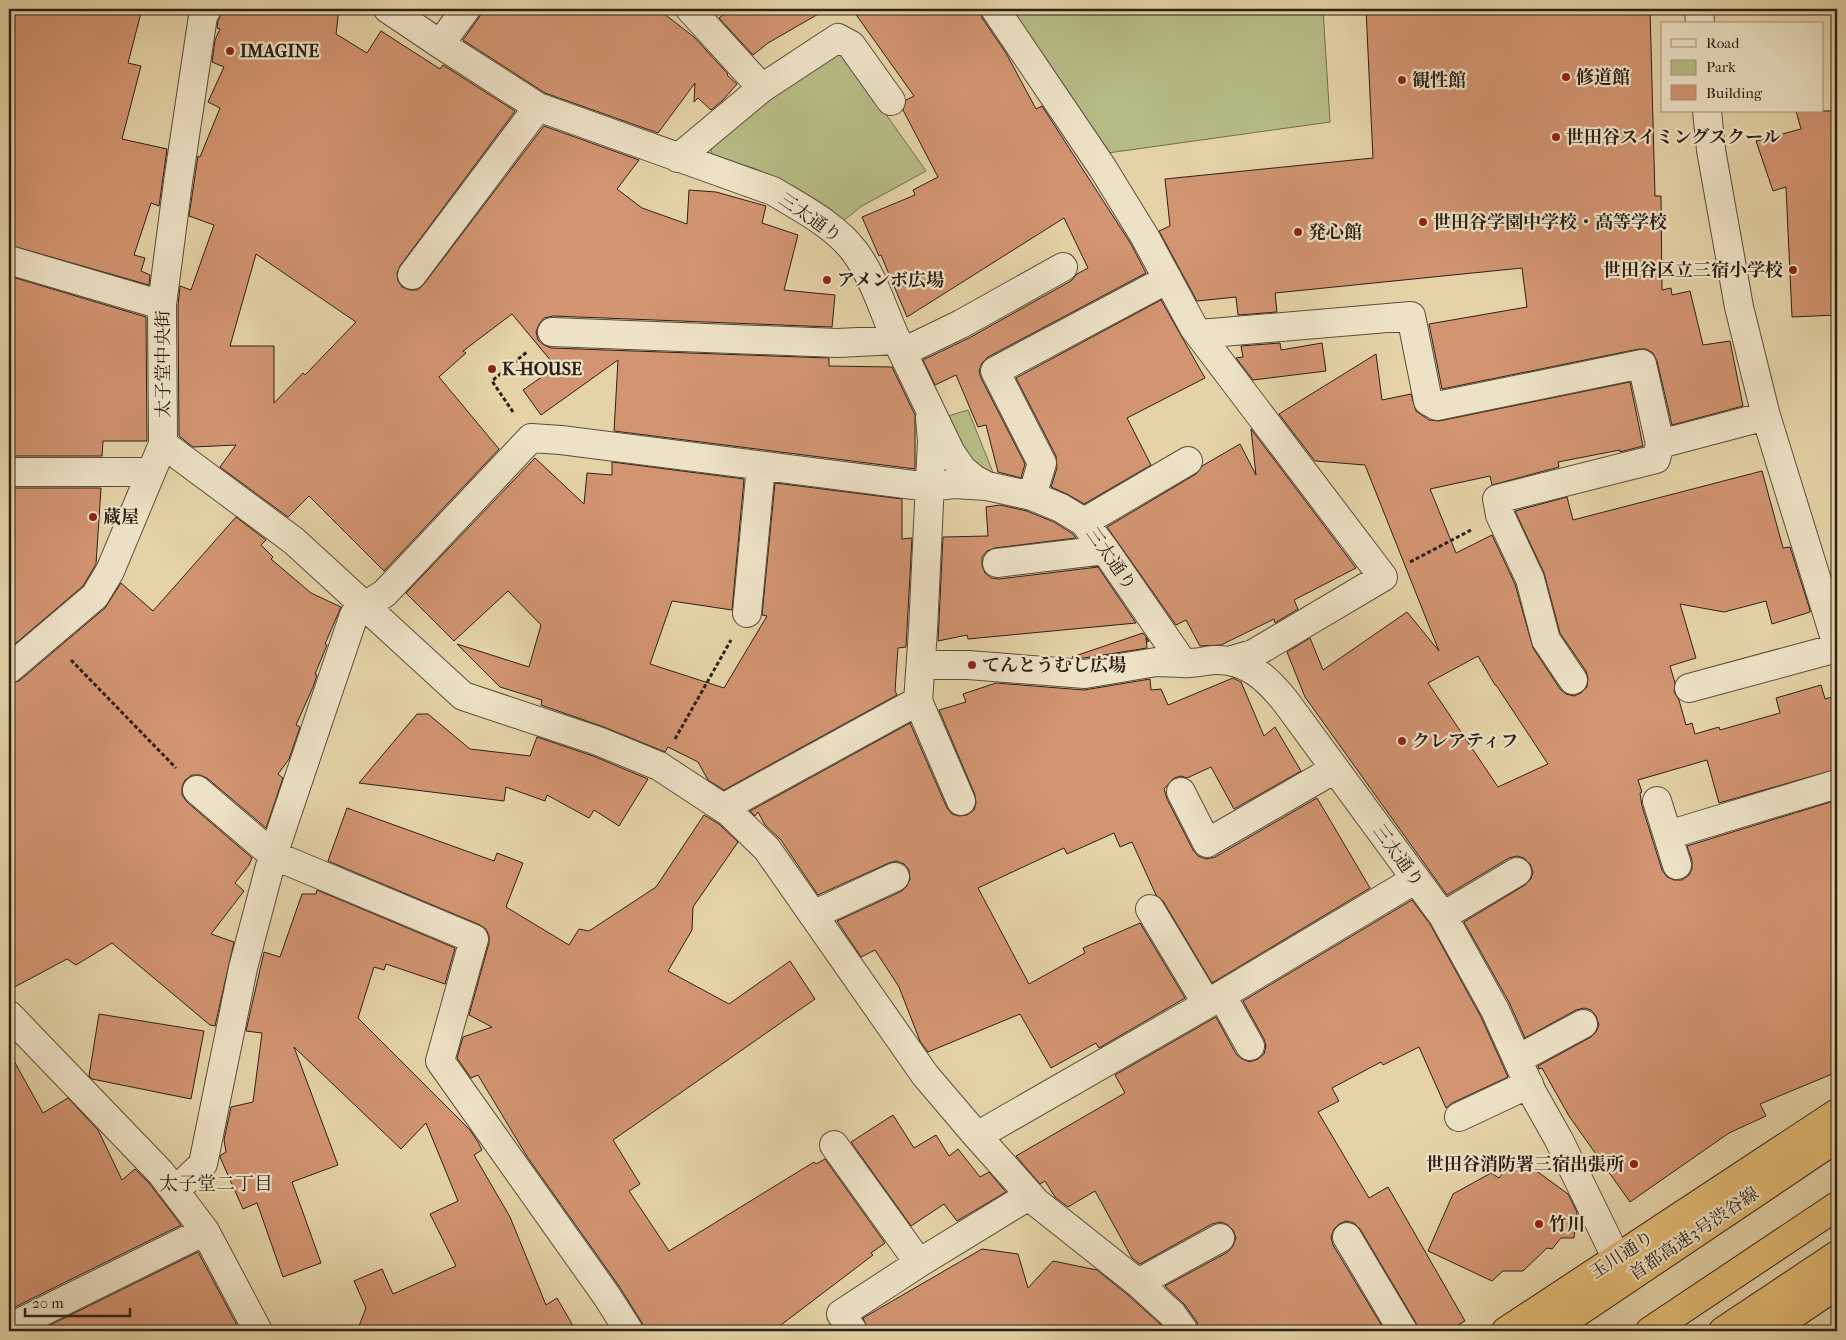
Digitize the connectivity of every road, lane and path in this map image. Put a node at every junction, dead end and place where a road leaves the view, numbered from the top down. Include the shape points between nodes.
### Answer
1 (207, 9) edge
2 (388, 9) edge
3 (466, 9) edge
4 (690, 9) edge
5 (995, 9) edge
6 (1699, 9) edge
7 (1700, 22) edge
8 (440, 44) junction
9 (762, 88) junction
10 (891, 101) dead end
11 (538, 106) junction
12 (1707, 112) edge
13 (678, 158) junction
14 (9, 260) edge
15 (1063, 267) dead end
16 (412, 275) dead end
17 (1168, 280) junction
18 (162, 305) junction
19 (552, 332) joint
20 (1199, 334) junction
21 (900, 346) junction
22 (930, 409) junction
23 (1766, 416) junction
24 (531, 438) junction
25 (163, 444) junction
26 (1660, 444) junction
27 (1188, 461) dead end
28 (761, 466) junction
29 (9, 472) edge
30 (151, 472) junction
31 (987, 486) junction
32 (929, 487) junction
33 (1032, 496) junction
34 (1498, 507) junction
35 (1084, 522) junction
36 (1105, 550) junction
37 (997, 563) dead end
38 (1383, 577) junction
39 (365, 606) junction
40 (747, 613) joint
41 (48, 636) junction
42 (1837, 646) edge
43 (1229, 661) junction
44 (1183, 663) junction
45 (921, 665) junction
46 (9, 669) edge
47 (1573, 680) dead end
48 (1689, 688) dead end
49 (918, 701) junction
50 (659, 766) junction
51 (1335, 769) junction
52 (1837, 784) edge
53 (198, 790) joint
54 (1181, 792) dead end
55 (961, 801) dead end
56 (1656, 801) dead end
57 (723, 808) junction
58 (1668, 835) junction
59 (273, 855) junction
60 (1677, 865) dead end
61 (1517, 872) dead end
62 (895, 877) dead end
63 (1416, 879) junction
64 (1150, 909) dead end
65 (813, 915) junction
66 (1443, 916) junction
67 (1214, 1000) junction
68 (9, 1015) edge
69 (1583, 1024) dead end
70 (1250, 1046) dead end
71 (1518, 1059) junction
72 (1529, 1084) junction
73 (1837, 1113) edge
74 (1459, 1117) dead end
75 (977, 1136) junction
76 (1837, 1138) edge
77 (834, 1145) dead end
78 (175, 1191) junction
79 (1030, 1195) junction
80 (1837, 1206) edge
81 (205, 1232) junction
82 (1347, 1237) dead end
83 (1220, 1238) dead end
84 (1837, 1255) edge
85 (1617, 1259) junction
86 (919, 1264) junction
87 (1138, 1283) junction
88 (1837, 1285) edge
89 (9, 1330) edge
90 (258, 1331) edge
91 (630, 1331) edge
92 (853, 1331) edge
93 (1184, 1331) edge
94 (1403, 1331) edge
95 (1506, 1331) edge
96 (1550, 1331) edge
97 (1650, 1331) edge
98 (1723, 1331) edge
99 (1770, 1331) edge

1 - 18 street, 太子堂中央街 via 203,16
2 - 8 street, 三太通り
3 - 8 street
4 - 9 street
5 - 17 street via 1102,167
6 - 7 street
8 - 11 street, 三太通り
9 - 10 street via 838,38 851,45
9 - 13 street
11 - 13 street, 三太通り
11 - 16 street
12 - 23 street via 1739,307
13 - 21 street, 三太通り via 772,191 839,234 866,270
14 - 18 street
15 - 21 street via 961,324
17 - 20 street
17 - 33 street via 995,372 1042,464
18 - 25 street, 太子堂中央街
19 - 21 street
19 - 24 path via 492,381
20 - 26 street via 1411,316 1428,401 1437,406 1642,364
20 - 38 street
21 - 22 street, 三太通り
22 - 31 street, 三太通り via 962,469
22 - 32 street
23 - 26 street
23 - 42 street
24 - 28 street
24 - 39 street via 385,593
25 - 30 street, 太子堂中央街
25 - 39 street via 294,542
26 - 34 street via 1656,459
27 - 35 street
28 - 32 street
28 - 40 street
29 - 30 street
30 - 41 street, 太子堂中央街 via 110,571 95,596
31 - 32 street via 954,484
31 - 33 street, 三太通り
32 - 45 street
33 - 35 street, 三太通り via 1062,508
34 - 38 path
34 - 47 street via 1530,579 1546,640
35 - 36 street, 三太通り
36 - 37 street
36 - 44 street, 三太通り
38 - 43 street via 1254,654
39 - 50 street via 463,696 598,741
39 - 59 street via 354,615
40 - 50 path
41 - 46 street, 太子堂中央街
41 - 53 path
42 - 48 street
43 - 44 street, 三太通り
43 - 51 street, 三太通り via 1260,674 1272,684
44 - 45 street via 1156,662 1085,674 968,665
45 - 49 street
49 - 55 street
49 - 57 street
50 - 57 street
51 - 54 street via 1207,843
51 - 63 street, 三太通り
52 - 58 street
53 - 59 street
56 - 58 street
57 - 65 street via 767,850
58 - 60 street
59 - 78 street via 243,968 203,1164
59 - 91 street via 474,939 440,1061
61 - 66 street
62 - 65 street
63 - 66 street, 三太通り
63 - 67 street
64 - 67 street
65 - 75 street via 925,1075
66 - 71 street, 三太通り
67 - 70 street
67 - 75 street
68 - 78 street
69 - 71 street
71 - 72 street, 三太通り
72 - 74 street
72 - 85 street, 三太通り
73 - 85 highway, 玉川通り
75 - 79 street
76 - 96 highway, 首都高速3号渋谷線
77 - 86 street
78 - 81 street
79 - 86 street
79 - 87 street
80 - 97 highway
81 - 89 street
81 - 90 street
82 - 94 street
83 - 87 street
84 - 98 highway
85 - 95 highway, 玉川通り
86 - 92 street via 841,1314
87 - 93 street via 1172,1314
88 - 99 highway

